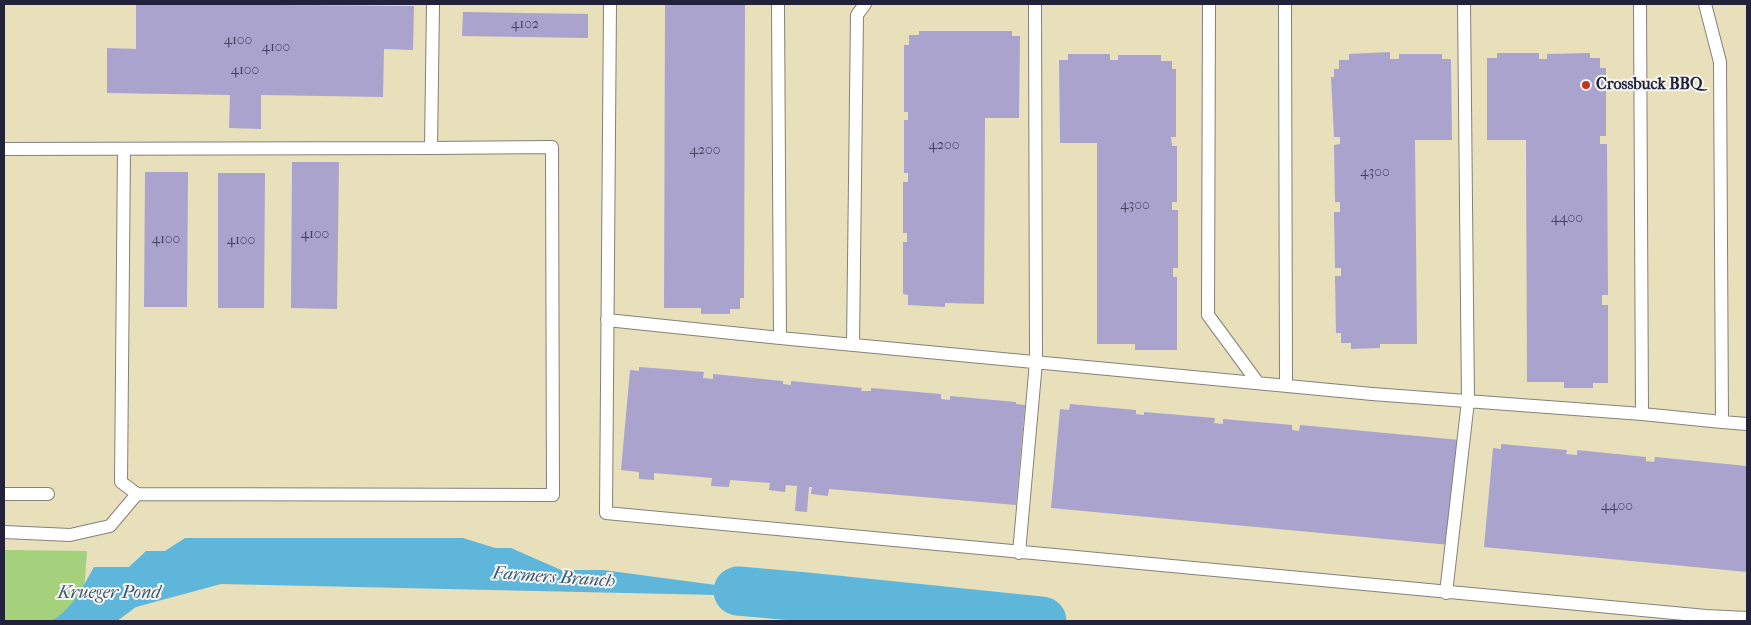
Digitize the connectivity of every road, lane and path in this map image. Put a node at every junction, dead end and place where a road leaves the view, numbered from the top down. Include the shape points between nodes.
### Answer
1 (433, 4) edge
2 (610, 4) edge
3 (778, 4) edge
4 (865, 4) edge
5 (1035, 4) edge
6 (1209, 4) edge
7 (1285, 4) edge
8 (1464, 4) edge
9 (1640, 4) edge
10 (1705, 4) edge
11 (431, 148) junction
12 (4, 149) edge
13 (124, 149) junction
14 (607, 320) junction
15 (780, 338) junction
16 (853, 345) junction
17 (1036, 362) junction
18 (1258, 383) junction
19 (1286, 386) junction
20 (1468, 401) junction
21 (1642, 414) junction
22 (1722, 422) junction
23 (1747, 424) edge
24 (4, 494) edge
25 (48, 494) dead end
26 (137, 494) junction
27 (4, 532) edge
28 (1019, 553) junction
29 (1446, 593) junction
30 (1747, 618) edge

1 - 11 lane
2 - 14 lane
3 - 15 lane
4 - 16 lane via 857,15
5 - 17 lane
6 - 18 lane via 1208,315
7 - 19 lane
8 - 20 lane
9 - 21 lane
10 - 22 lane via 1720,62
11 - 13 lane
11 - 26 lane via 552,147 553,495
12 - 13 lane
13 - 26 lane via 122,482
14 - 15 lane
14 - 28 lane via 606,513
15 - 16 lane
16 - 17 lane
17 - 18 lane
17 - 28 lane
18 - 19 lane
19 - 20 lane
20 - 21 lane
20 - 29 lane
21 - 22 lane
22 - 23 lane
24 - 25 lane
26 - 27 lane via 110,526 70,535
28 - 29 lane
29 - 30 lane

